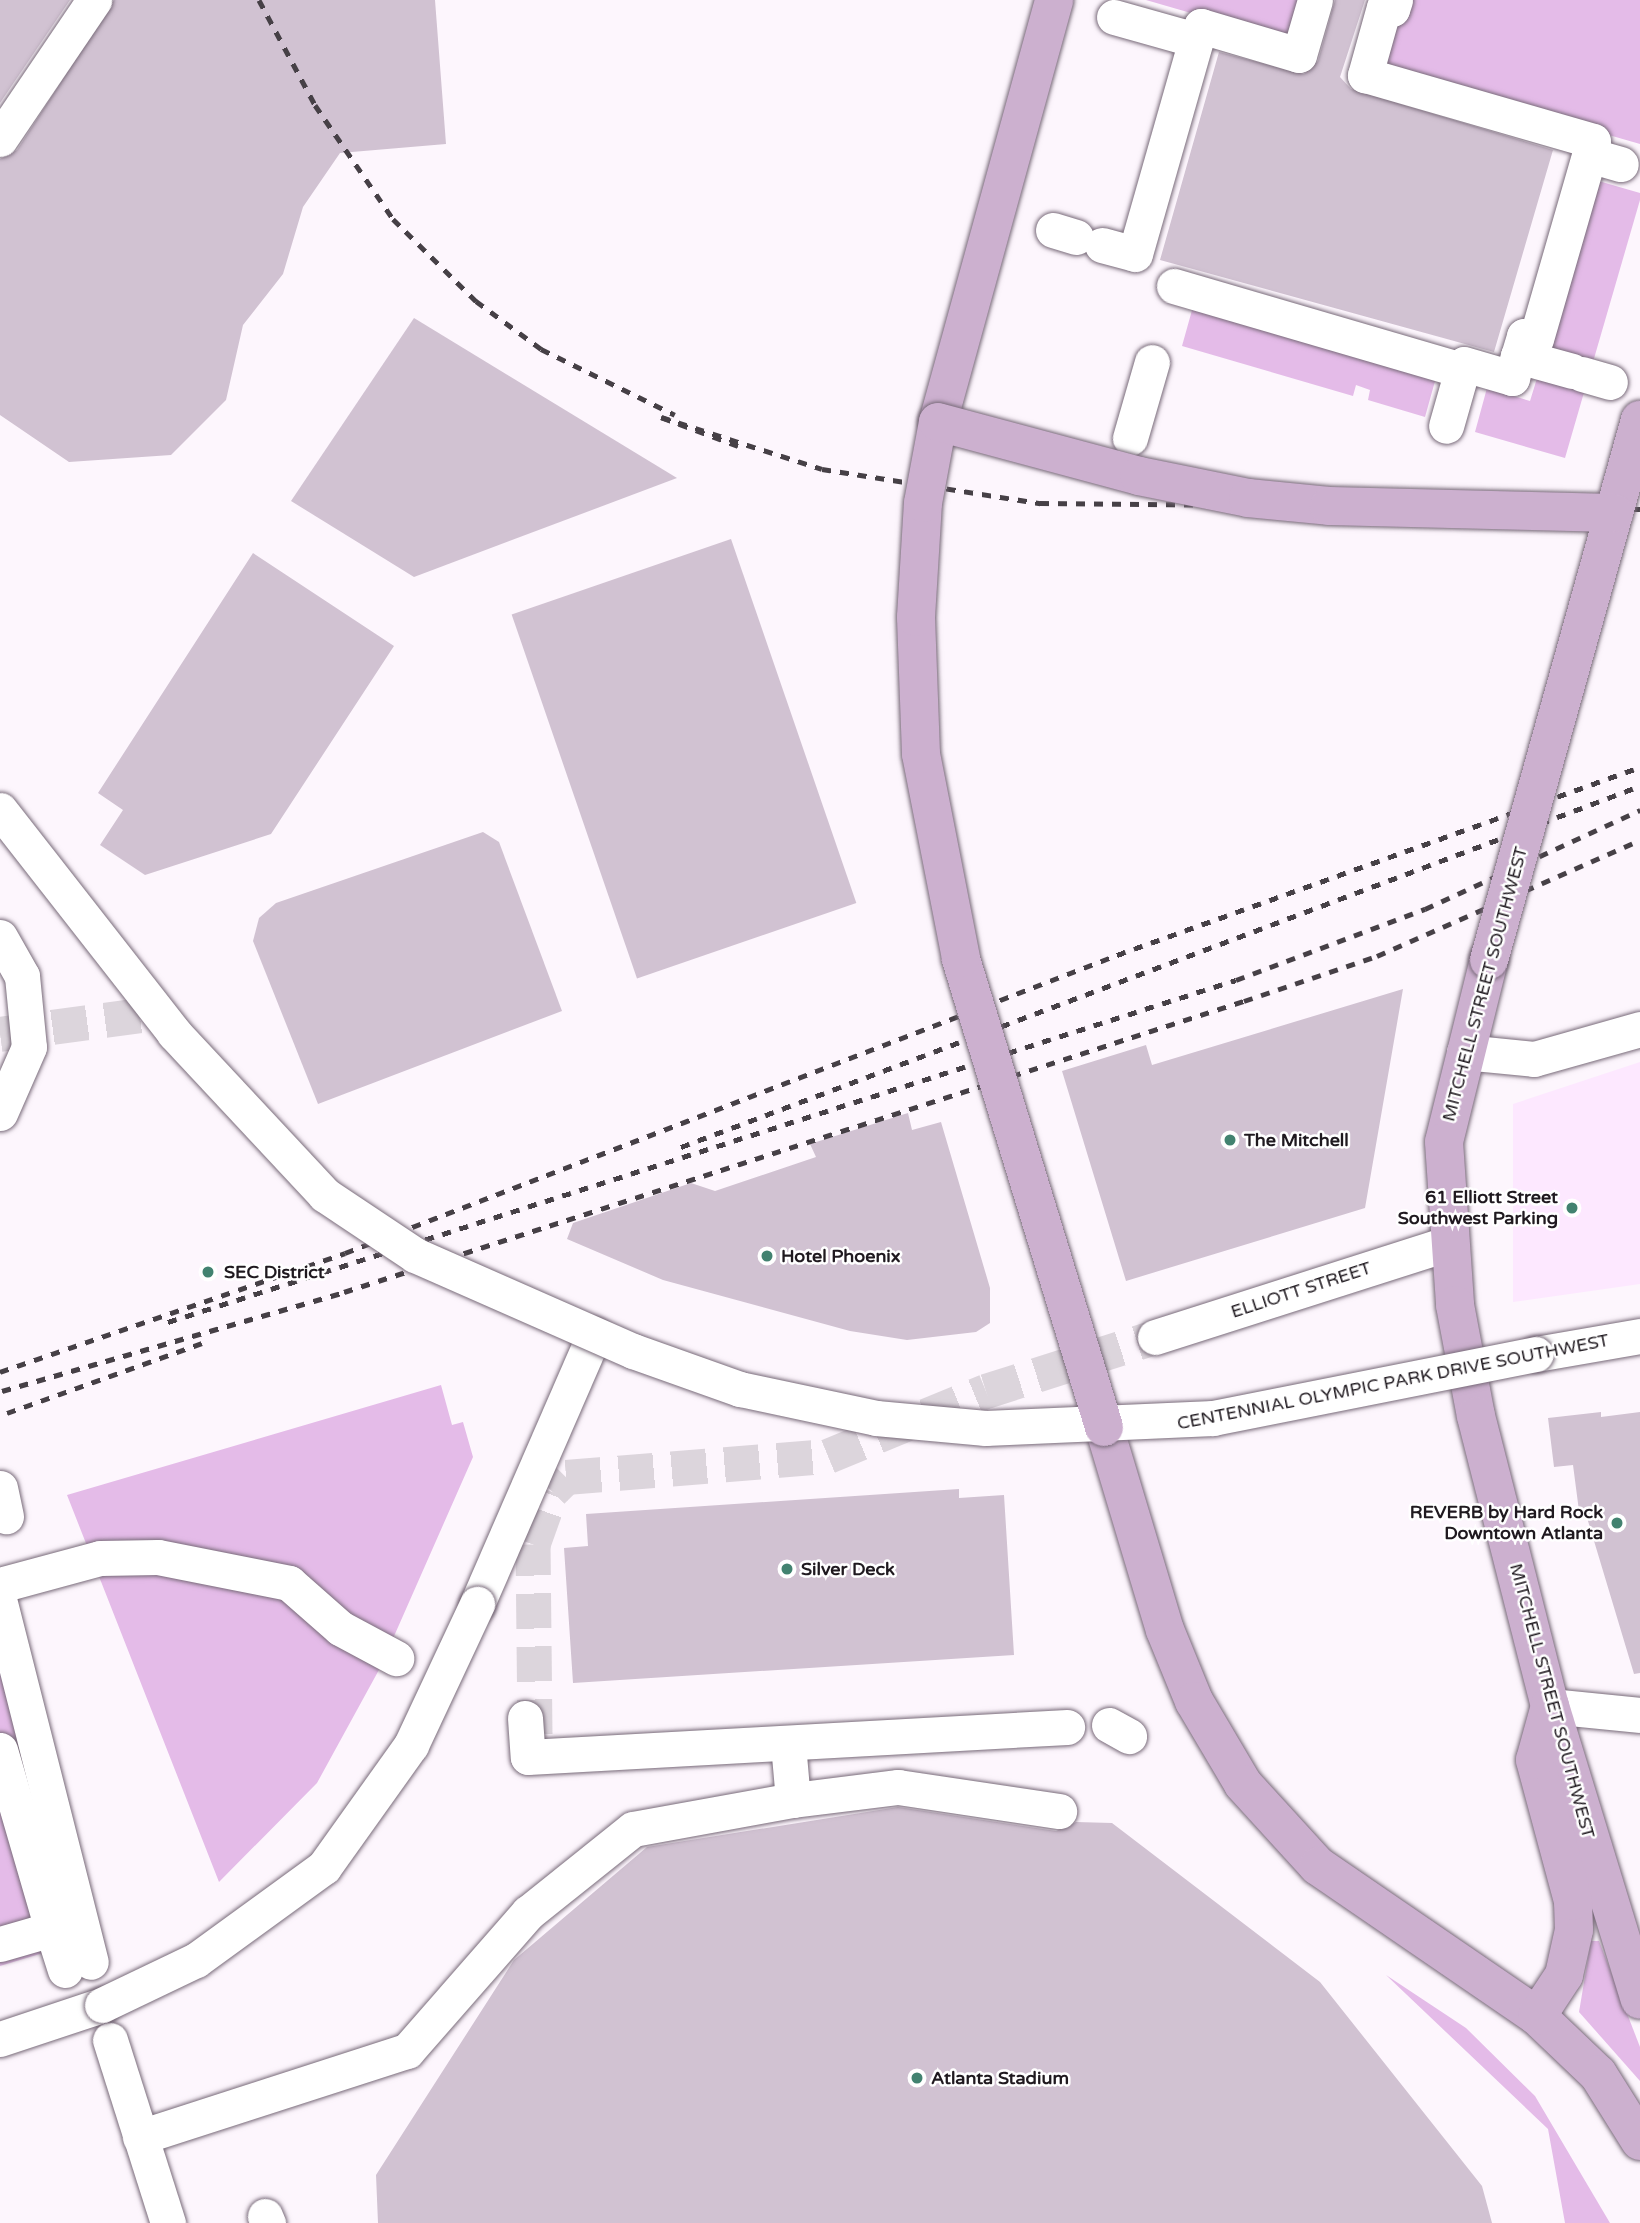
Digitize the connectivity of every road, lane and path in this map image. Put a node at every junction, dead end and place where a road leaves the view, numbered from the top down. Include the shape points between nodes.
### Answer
1 (94, 0) edge
2 (1054, 0) edge
3 (1315, 0) edge
4 (1395, 0) edge
5 (1114, 17) dead end
6 (1196, 40) junction
7 (0, 139) edge
8 (1077, 237) dead end
9 (1135, 254) junction
10 (1518, 356) junction
11 (1152, 362) dead end
12 (1462, 370) junction
13 (1588, 376) dead end
14 (1640, 420) edge
15 (938, 422) junction
16 (1446, 426) dead end
17 (1130, 438) dead end
18 (1614, 513) junction
19 (0, 810) edge
20 (0, 937) edge
21 (1640, 1029) edge
22 (1464, 1052) junction
23 (3, 1105) edge
24 (1447, 1244) junction
25 (594, 1335) junction
26 (1640, 1336) edge
27 (1155, 1337) tunnel mouth
28 (1104, 1427) junction
29 (0, 1585) edge
30 (2, 1623) edge
31 (396, 1658) dead end
32 (1550, 1706) junction
33 (1640, 1715) edge
34 (525, 1718) tunnel mouth
35 (1067, 1727) dead end
36 (788, 1744) junction
37 (0, 1750) edge
38 (44, 1776) junction
39 (0, 1789) edge
40 (793, 1800) junction
41 (1059, 1811) dead end
42 (52, 1929) junction
43 (0, 1944) edge
44 (1640, 2000) edge
45 (1537, 2016) junction
46 (0, 2039) edge
47 (110, 2040) dead end
48 (140, 2137) junction
49 (1640, 2141) edge
50 (168, 2223) edge

1 - 7 street
2 - 15 main road
3 - 6 street via 1299,55 1201,26
4 - 10 street via 1392,9 1384,7 1365,75 1593,141 1605,159 1536,339 1524,336
5 - 6 street
6 - 9 street
8 - 9 street
9 - 12 street via 1132,268 1175,281 1172,290 1321,325
10 - 12 street via 1512,378 1464,364
10 - 13 street
11 - 17 street
12 - 16 street
14 - 18 main road, MITCHELL STREET SOUTHWEST, bridge
15 - 18 main road, bridge via 1139,477 1248,498 1340,507
15 - 28 main road, bridge via 923,503 915,617 923,767 961,958
18 - 22 main road, MITCHELL STREET SOUTHWEST, bridge
19 - 25 street, CENTENNIAL OLYMPIC PARK DRIVE SOUTHWEST, bridge via 174,1033 325,1195 415,1255
20 - 23 street via 22,976 29,1007 29,1047
21 - 22 street via 1534,1059
22 - 24 main road, MITCHELL STREET SOUTHWEST via 1444,1142
24 - 27 street, ELLIOTT STREET
24 - 32 main road, MITCHELL STREET SOUTHWEST via 1476,1416
25 - 28 street, CENTENNIAL OLYMPIC PARK DRIVE SOUTHWEST, bridge via 740,1389 876,1418 986,1429
25 - 46 street, bridge via 411,1745 363,1820 324,1867 196,1960 102,2005
26 - 28 street, CENTENNIAL OLYMPIC PARK DRIVE SOUTHWEST, bridge via 1213,1418
28 - 45 main road via 1166,1630 1215,1742 1243,1784 1318,1866
29 - 31 street via 100,1558 170,1559 289,1583 340,1628
30 - 38 street
32 - 33 street
32 - 44 main road, MITCHELL STREET SOUTHWEST
32 - 45 main road via 1535,1760 1573,1901 1574,1930 1564,1975
34 - 36 street via 528,1757
35 - 36 street
36 - 40 street
37 - 42 street
38 - 39 street
38 - 42 street via 78,1966
40 - 41 street via 898,1787
40 - 48 street via 633,1829 528,1913 407,2051
42 - 43 street
45 - 49 main road via 1598,2074
47 - 48 street
48 - 50 street

